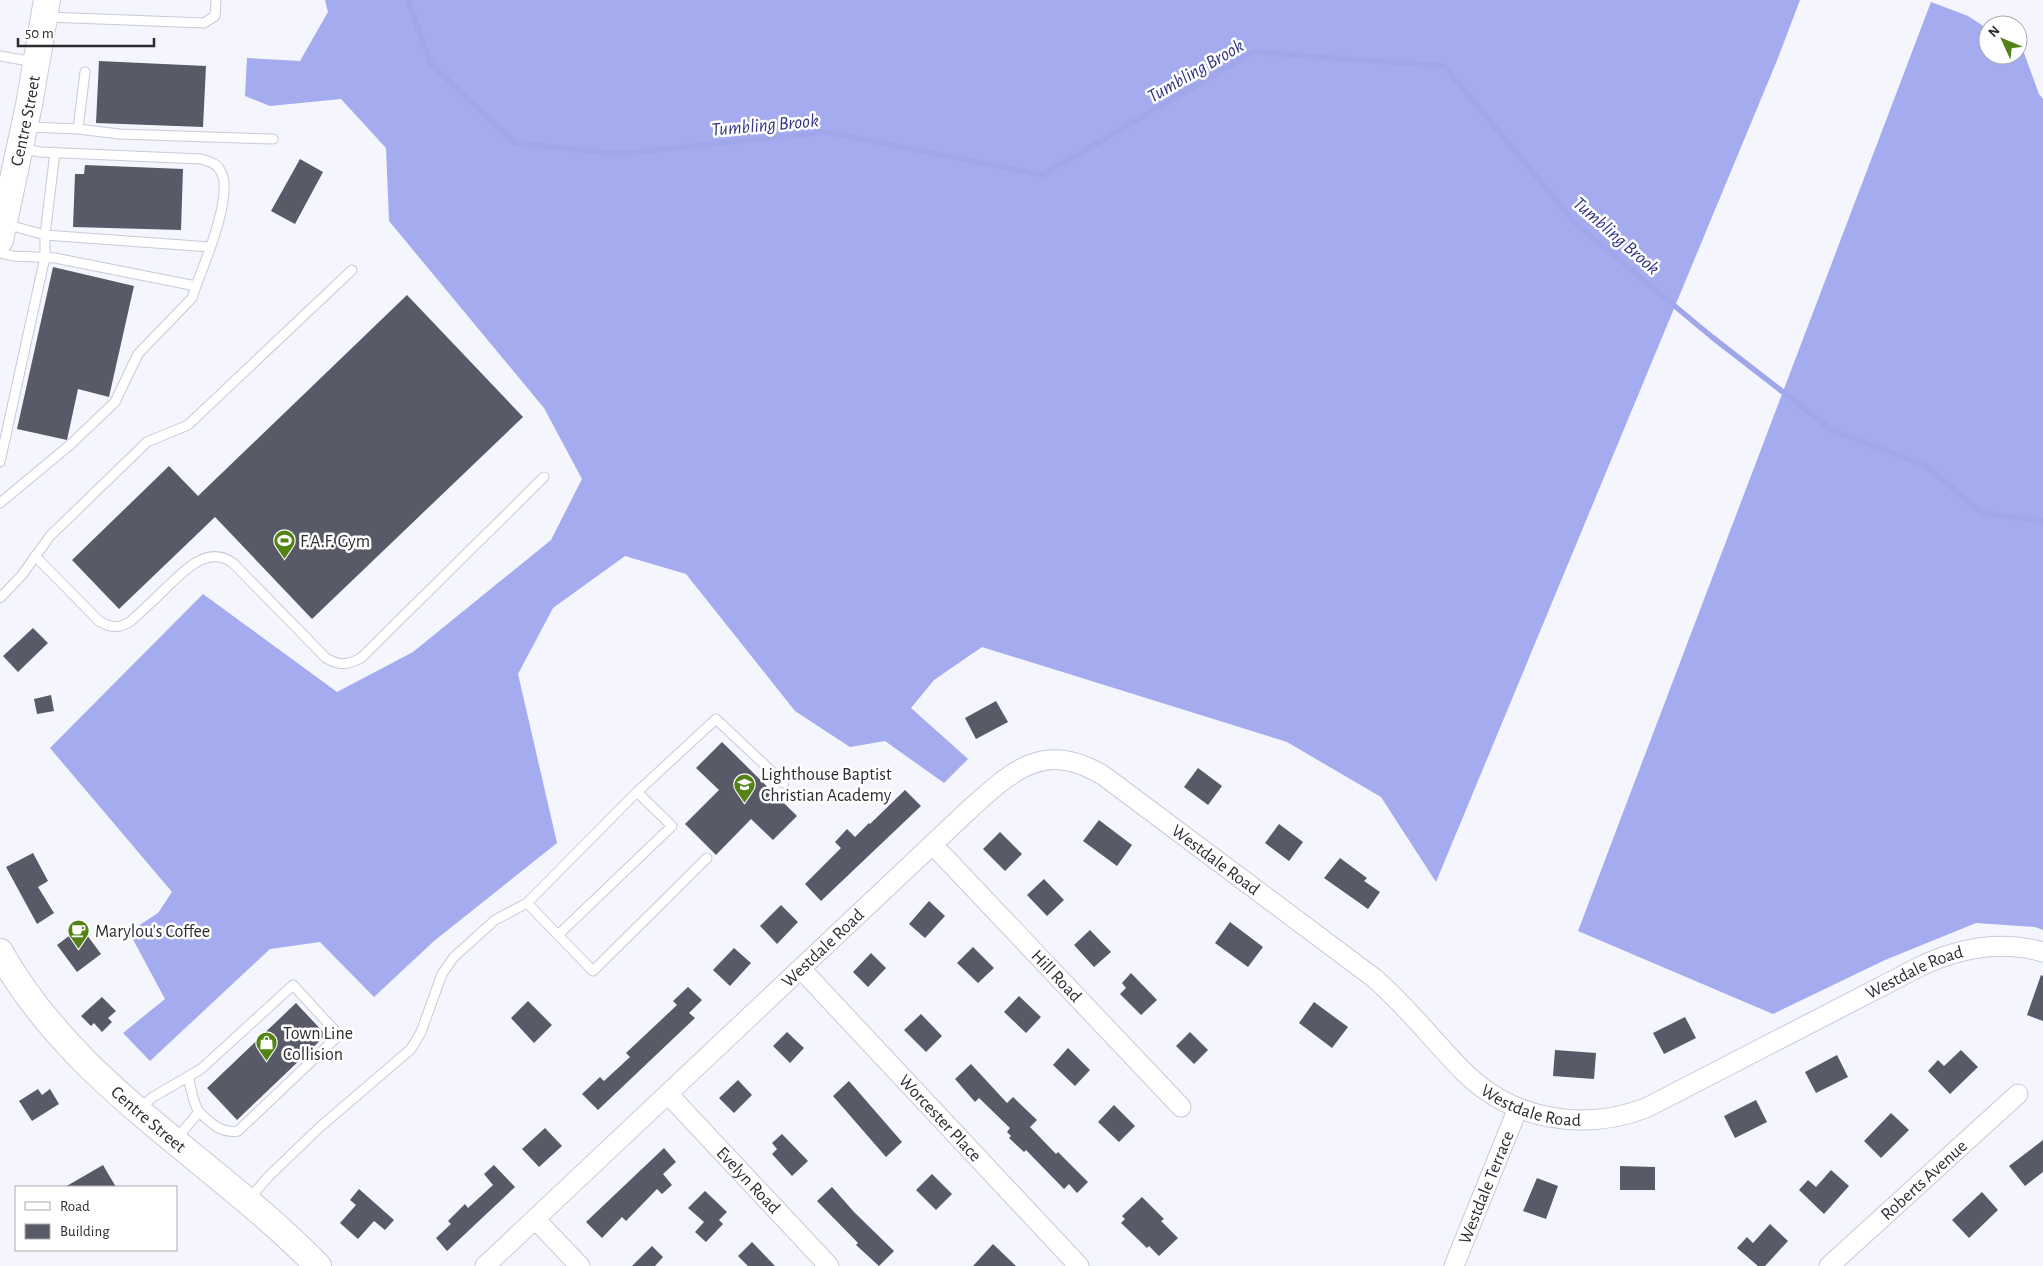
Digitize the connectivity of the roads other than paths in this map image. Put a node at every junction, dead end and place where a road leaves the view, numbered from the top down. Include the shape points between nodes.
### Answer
1 (216, 0) edge
2 (46, 8) edge
3 (0, 56) edge
4 (38, 62) junction
5 (85, 72) dead end
6 (78, 129) junction
7 (23, 138) junction
8 (273, 139) dead end
9 (55, 152) junction
10 (2, 232) edge
11 (45, 235) junction
12 (210, 247) junction
13 (0, 253) edge
14 (45, 257) junction
15 (352, 270) dead end
16 (196, 286) junction
17 (0, 457) edge
18 (544, 477) dead end
19 (0, 503) edge
20 (35, 556) junction
21 (0, 598) edge
22 (784, 783) dead end
23 (638, 792) junction
24 (933, 845) junction
25 (707, 858) dead end
26 (527, 902) junction
27 (558, 935) junction
28 (0, 952) edge
29 (2043, 952) edge
30 (801, 968) junction
31 (188, 1078) junction
32 (668, 1094) junction
33 (2018, 1094) dead end
34 (1181, 1107) dead end
35 (1518, 1108) junction
36 (137, 1111) junction
37 (199, 1112) junction
38 (174, 1141) junction
39 (248, 1200) junction
40 (535, 1218) junction
41 (318, 1266) edge
42 (485, 1266) edge
43 (580, 1266) edge
44 (830, 1266) edge
45 (1079, 1266) edge
46 (1454, 1266) edge
47 (1829, 1266) edge

1 - 2 lane via 215,16 204,23
2 - 4 main road, Centre Street
3 - 4 lane
4 - 7 main road, Centre Street
5 - 6 lane
6 - 7 lane
6 - 8 lane via 119,134
7 - 9 lane
7 - 10 main road, Centre Street
9 - 11 lane
9 - 12 lane via 201,159 216,165 224,178 222,211
10 - 11 lane
11 - 12 lane
11 - 14 lane
12 - 16 lane
13 - 14 lane
14 - 16 lane
14 - 17 lane
15 - 20 lane via 188,425 147,442 50,536
16 - 19 lane via 192,298 138,354 115,402
18 - 20 lane via 361,658 344,665 326,658 233,563 222,557 198,561 131,621 115,627 99,621
20 - 21 lane
22 - 23 lane via 716,719
23 - 26 lane
23 - 27 lane via 672,826
24 - 30 street, Westdale Road
24 - 34 street, Hill Road
24 - 35 street, Westdale Road via 992,789 1024,766 1054,760 1087,767 1112,782 1374,978 1395,996 1471,1078 1497,1098
25 - 27 lane via 593,971
26 - 27 lane
26 - 39 lane via 495,920 454,957 442,974 425,1023 411,1049 320,1127
28 - 36 main road, Centre Street via 25,992 63,1040
29 - 35 street, Westdale Road via 2022,947 1990,946 1971,948 1936,959 1662,1101 1630,1114 1574,1121
30 - 32 street, Westdale Road
30 - 45 street, Worcester Place
31 - 36 lane via 153,1097
31 - 37 lane via 193,1102
31 - 37 lane via 202,1069 293,985 339,1036 238,1131 214,1126
32 - 40 street, Westdale Road
32 - 44 street, Evelyn Road
33 - 47 street, Roberts Avenue
35 - 46 street, Westdale Terrace
36 - 38 main road, Centre Street
37 - 38 lane
38 - 39 main road, Centre Street
39 - 41 main road, Centre Street
40 - 42 street, Westdale Road
40 - 43 street

